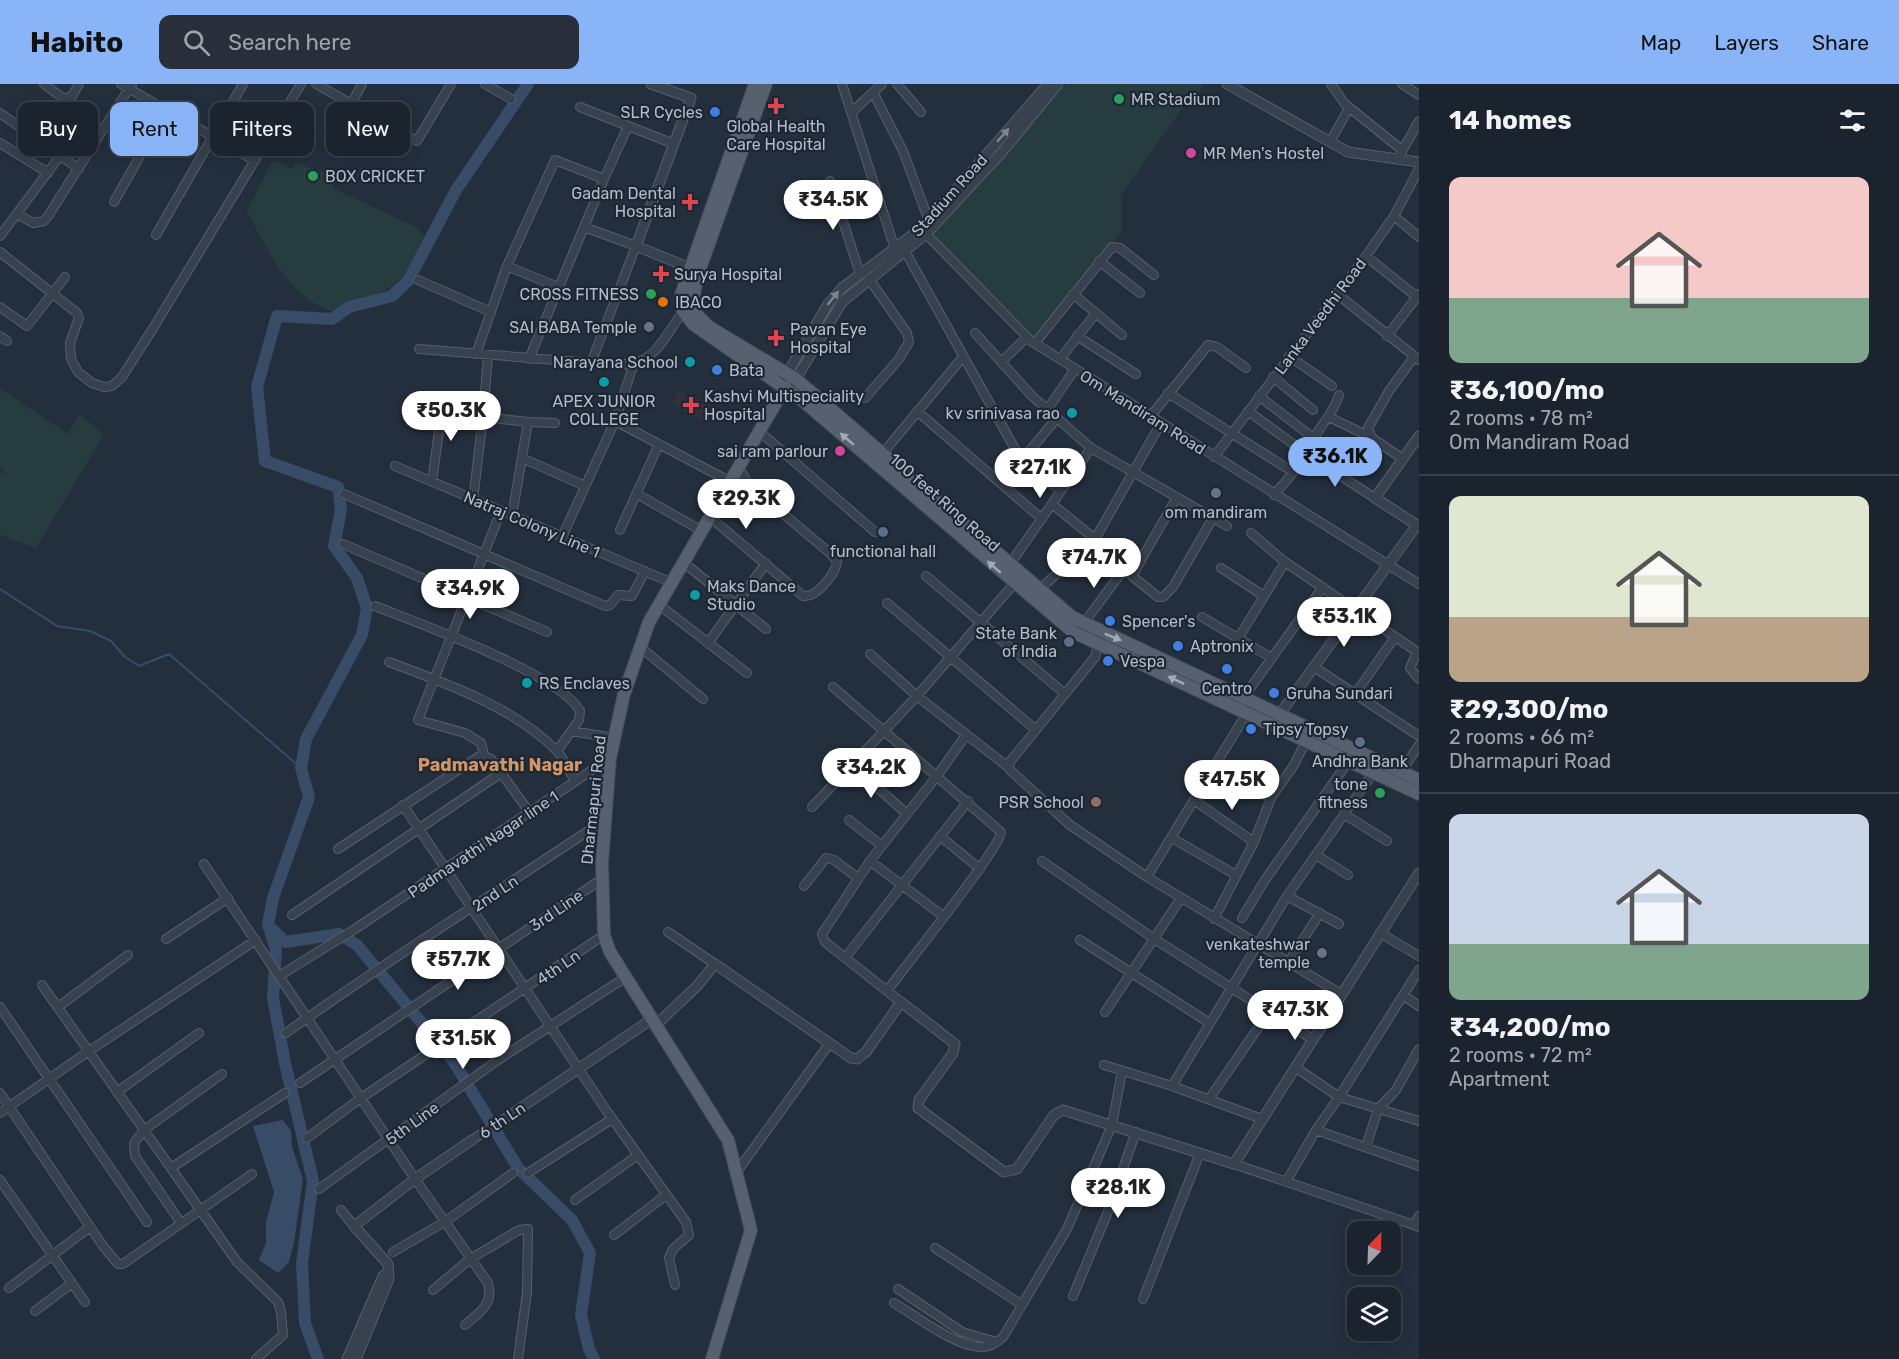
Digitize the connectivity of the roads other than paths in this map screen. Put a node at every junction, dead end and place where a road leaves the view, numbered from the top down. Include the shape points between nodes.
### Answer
1 (44, 84) edge
2 (79, 84) edge
3 (121, 84) edge
4 (243, 84) edge
5 (301, 84) edge
6 (316, 84) edge
7 (362, 84) edge
8 (451, 84) edge
9 (484, 84) edge
10 (654, 84) edge
11 (842, 84) edge
12 (882, 84) edge
13 (897, 84) edge
14 (1048, 84) edge
15 (1058, 84) edge
16 (1227, 84) edge
17 (1331, 84) edge
18 (1402, 84) edge
19 (761, 85) edge
20 (131, 86) edge
21 (1238, 87) edge
22 (873, 92) junction
23 (1419, 96) edge
24 (511, 99) dead end
25 (154, 102) edge
26 (232, 102) edge
27 (348, 102) edge
28 (352, 102) edge
29 (580, 107) dead end
30 (1349, 108) junction
31 (852, 112) junction
32 (921, 112) dead end
33 (2, 116) edge
34 (1419, 121) edge
35 (627, 126) junction
36 (18, 127) edge
37 (410, 137) edge
38 (210, 140) edge
39 (1330, 142) junction
40 (0, 143) edge
41 (674, 144) junction
42 (1400, 155) junction
43 (60, 156) joint
44 (140, 156) edge
45 (246, 156) edge
46 (255, 161) junction
47 (1419, 162) edge
48 (79, 169) junction
49 (48, 173) junction
50 (1418, 175) edge
51 (604, 179) junction
52 (830, 181) dead end
53 (114, 202) dead end
54 (16, 214) junction
55 (1394, 216) junction
56 (928, 221) junction
57 (584, 227) junction
58 (923, 232) junction
59 (156, 235) dead end
60 (0, 236) edge
61 (1419, 237) edge
62 (636, 246) junction
63 (900, 250) junction
64 (0, 252) edge
65 (1366, 256) junction
66 (1099, 261) junction
67 (507, 266) junction
68 (690, 268) junction
69 (860, 274) junction
70 (1154, 274) dead end
71 (65, 277) dead end
72 (869, 279) junction
73 (418, 280) dead end
74 (558, 287) junction
75 (1140, 293) dead end
76 (1336, 293) junction
77 (52, 294) junction
78 (1073, 294) junction
79 (1418, 296) edge
80 (693, 301) junction
81 (0, 307) edge
82 (683, 311) junction
83 (490, 312) junction
84 (1096, 313) junction
85 (975, 333) dead end
86 (1122, 335) dead end
87 (1077, 336) junction
88 (1387, 336) junction
89 (1027, 337) junction
90 (1035, 344) junction
91 (419, 349) dead end
92 (476, 354) junction
93 (489, 355) junction
94 (1289, 356) junction
95 (963, 358) junction
96 (1417, 358) edge
97 (529, 359) junction
98 (1060, 359) junction
99 (1001, 362) junction
100 (591, 363) junction
101 (634, 363) junction
102 (1246, 368) dead end
103 (1075, 369) junction
104 (1136, 374) dead end
105 (1274, 377) junction
106 (787, 383) junction
107 (1332, 386) dead end
108 (1168, 393) junction
109 (1339, 395) dead end
110 (1259, 396) junction
111 (865, 398) dead end
112 (1047, 410) junction
113 (1313, 410) dead end
114 (1248, 411) junction
115 (918, 412) junction
116 (483, 417) junction
117 (1150, 417) junction
118 (1329, 417) junction
119 (1057, 418) junction
120 (615, 421) junction
121 (528, 422) junction
122 (555, 423) dead end
123 (1161, 423) junction
124 (760, 432) junction
125 (1231, 434) junction
126 (1419, 436) edge
127 (1312, 437) junction
128 (1372, 438) junction
129 (659, 444) junction
130 (1091, 448) junction
131 (883, 453) junction
132 (1019, 454) junction
133 (1308, 455) junction
134 (1214, 457) junction
135 (522, 458) junction
136 (1402, 459) junction
137 (395, 466) dead end
138 (739, 468) junction
139 (1133, 471) junction
140 (1293, 472) junction
141 (432, 482) junction
142 (731, 482) junction
143 (585, 486) junction
144 (1062, 490) junction
145 (344, 494) dead end
146 (637, 494) junction
147 (1274, 495) junction
148 (1177, 497) junction
149 (1375, 498) junction
150 (473, 500) junction
151 (1052, 504) junction
152 (501, 512) junction
153 (512, 516) junction
154 (710, 517) junction
155 (1214, 518) junction
156 (1042, 519) junction
157 (1418, 524) edge
158 (1227, 526) dead end
159 (620, 530) dead end
160 (702, 531) junction
161 (875, 532) dead end
162 (1251, 533) dead end
163 (562, 537) junction
164 (1095, 539) junction
165 (343, 544) dead end
166 (482, 555) junction
167 (683, 562) junction
168 (1285, 562) junction
169 (766, 563) junction
170 (1010, 564) junction
171 (1388, 566) junction
172 (1221, 568) dead end
173 (1124, 569) junction
174 (645, 572) junction
175 (926, 576) dead end
176 (1132, 576) junction
177 (1018, 579) junction
178 (670, 582) junction
179 (1419, 584) edge
180 (1323, 587) junction
181 (1040, 589) junction
182 (467, 595) junction
183 (1263, 596) junction
184 (736, 603) junction
185 (887, 603) dead end
186 (658, 604) junction
187 (375, 606) dead end
188 (1354, 610) junction
189 (1202, 617) dead end
190 (982, 621) junction
191 (1084, 623) junction
192 (766, 629) dead end
193 (548, 632) dead end
194 (450, 636) junction
195 (1239, 637) junction
196 (1395, 637) junction
197 (1419, 642) edge
198 (708, 643) junction
199 (1098, 644) junction
200 (639, 646) junction
201 (1409, 646) junction
202 (1418, 652) edge
203 (870, 654) dead end
204 (1270, 657) junction
205 (950, 658) junction
206 (389, 662) dead end
207 (1314, 667) junction
208 (747, 673) dead end
209 (434, 679) junction
210 (1419, 680) edge
211 (833, 687) dead end
212 (1065, 693) junction
213 (1356, 694) junction
214 (917, 696) junction
215 (703, 699) dead end
216 (1248, 704) junction
217 (1279, 715) junction
218 (885, 729) junction
219 (1036, 730) junction
220 (572, 731) junction
221 (966, 735) junction
222 (1419, 736) edge
223 (615, 738) junction
224 (1306, 741) junction
225 (1419, 745) edge
226 (557, 751) junction
227 (484, 755) junction
228 (610, 758) junction
229 (1348, 762) junction
230 (1216, 764) junction
231 (852, 765) junction
232 (1008, 767) junction
233 (1401, 772) junction
234 (501, 773) junction
235 (1373, 773) junction
236 (938, 776) junction
237 (1419, 780) edge
238 (575, 781) junction
239 (1419, 794) edge
240 (1271, 798) junction
241 (968, 801) junction
242 (1195, 801) junction
243 (403, 805) junction
244 (812, 807) dead end
245 (530, 813) junction
246 (907, 814) junction
247 (1344, 814) junction
248 (606, 819) junction
249 (849, 820) dead end
250 (420, 829) junction
251 (940, 836) junction
252 (1172, 838) junction
253 (1254, 842) junction
254 (1386, 842) dead end
255 (882, 846) junction
256 (338, 849) dead end
257 (1316, 855) junction
258 (870, 861) junction
259 (1042, 861) dead end
260 (204, 864) dead end
261 (447, 867) junction
262 (980, 869) junction
263 (1419, 873) edge
264 (1236, 875) junction
265 (1348, 875) dead end
266 (1147, 877) junction
267 (858, 878) junction
268 (602, 879) junction
269 (901, 885) junction
270 (804, 886) dead end
271 (1287, 896) junction
272 (228, 898) junction
273 (1181, 898) junction
274 (471, 909) junction
275 (1320, 913) junction
276 (292, 915) dead end
277 (943, 916) junction
278 (1242, 918) dead end
279 (1214, 919) junction
280 (1339, 924) dead end
281 (668, 932) dead end
282 (1380, 933) junction
283 (604, 935) junction
284 (1153, 938) junction
285 (166, 939) dead end
286 (256, 940) junction
287 (1080, 940) dead end
288 (1256, 944) junction
289 (498, 949) junction
290 (128, 955) dead end
291 (1419, 956) edge
292 (845, 958) junction
293 (1288, 963) junction
294 (715, 964) junction
295 (1419, 970) edge
296 (1130, 971) junction
297 (279, 976) junction
298 (626, 977) junction
299 (42, 985) dead end
300 (1230, 987) junction
301 (525, 989) junction
302 (887, 991) junction
303 (1341, 994) junction
304 (1404, 996) junction
305 (901, 1002) junction
306 (1419, 1006) edge
307 (0, 1007) edge
308 (58, 1007) junction
309 (1105, 1012) dead end
310 (1269, 1012) junction
311 (308, 1017) junction
312 (654, 1022) junction
313 (1208, 1022) junction
314 (550, 1026) junction
315 (199, 1033) dead end
316 (286, 1033) dead end
317 (1312, 1039) junction
318 (829, 1044) junction
319 (1419, 1049) edge
320 (88, 1050) junction
321 (334, 1059) junction
322 (1104, 1065) dead end
323 (1295, 1067) junction
324 (578, 1069) junction
325 (1122, 1071) junction
326 (222, 1074) dead end
327 (49, 1079) junction
328 (300, 1083) dead end
329 (1172, 1086) junction
330 (117, 1092) junction
331 (0, 1093) edge
332 (285, 1093) dead end
333 (1339, 1097) junction
334 (361, 1098) junction
335 (1209, 1099) junction
336 (9, 1107) junction
337 (1378, 1109) junction
338 (516, 1111) joint
339 (0, 1113) edge
340 (612, 1119) junction
341 (1262, 1119) junction
342 (1419, 1121) edge
343 (1112, 1125) junction
344 (144, 1130) junction
345 (1316, 1130) junction
346 (1136, 1132) junction
347 (307, 1138) dead end
348 (388, 1140) junction
349 (472, 1140) joint
350 (1366, 1147) junction
351 (1200, 1153) junction
352 (638, 1155) junction
353 (1234, 1164) junction
354 (1419, 1166) edge
355 (171, 1168) junction
356 (513, 1173) dead end
357 (528, 1173) dead end
358 (736, 1173) junction
359 (252, 1174) dead end
360 (415, 1179) junction
361 (0, 1180) edge
362 (1286, 1182) junction
363 (319, 1189) dead end
364 (666, 1195) junction
365 (574, 1200) dead end
366 (200, 1209) junction
367 (341, 1210) dead end
368 (1419, 1216) edge
369 (446, 1221) junction
370 (147, 1222) dead end
371 (181, 1223) junction
372 (354, 1226) junction
373 (1417, 1226) edge
374 (90, 1227) junction
375 (614, 1235) dead end
376 (935, 1248) dead end
377 (393, 1252) dead end
378 (50, 1255) junction
379 (470, 1259) junction
380 (388, 1273) junction
381 (71, 1284) junction
382 (675, 1285) dead end
383 (9, 1288) dead end
384 (898, 1289) dead end
385 (433, 1290) dead end
386 (1073, 1296) dead end
387 (1143, 1299) dead end
388 (85, 1302) dead end
389 (894, 1303) dead end
390 (1022, 1305) junction
391 (35, 1311) dead end
392 (465, 1325) dead end
393 (997, 1342) junction
394 (256, 1359) edge
395 (347, 1359) edge
396 (356, 1359) edge
397 (518, 1359) edge
398 (712, 1359) edge

1 - 2 street via 64,99 72,96
3 - 20 street
4 - 26 street
5 - 46 street
6 - 27 street
7 - 28 street
8 - 37 street via 417,141
9 - 24 street
10 - 41 street via 691,98
11 - 31 street
12 - 22 street
13 - 32 street
56 -> 14 street, Stadium Road
15 - 58 street, Stadium Road via 1002,152
16 - 21 street
17 - 30 street
18 - 23 street
19 - 68 main road
19 - 80 main road via 697,277
20 - 25 street
20 - 48 street
21 - 39 street
22 - 31 street
22 - 56 street via 903,151
29 - 35 street
30 - 39 street
30 - 42 street
31 - 63 street
33 - 36 street
34 - 42 street
35 - 41 street
35 - 51 street
38 - 59 street
39 - 42 street via 1348,152
40 - 49 street
41 - 62 street
42 - 47 street
43 - 48 street
43 - 49 street
44 - 53 street
45 - 46 street
46 - 77 street via 117,383 104,387 78,372 71,359 70,343 78,315
48 - 54 street via 44,221 33,223
49 - 54 street
50 - 55 street, Lanka Veedhi Road
51 - 57 street
51 - 67 street via 555,160
52 - 69 street
54 - 60 street
55 - 61 street
55 - 65 street, Lanka Veedhi Road
56 - 58 street, Stadium Road
57 - 62 street
57 - 74 street
58 - 63 street
58 - 89 street, Om Mandiram Road
62 - 68 street
62 - 100 street
63 - 69 street, Stadium Road
63 - 72 street
63 - 95 street
64 - 77 street
65 - 76 street, Lanka Veedhi Road
65 - 79 street
66 - 70 street via 1117,246
66 - 75 street
66 - 78 street
67 - 74 street
67 - 83 street
68 - 82 main road via 681,295
106 -> 69 street, Stadium Road via 828,304
71 - 77 street
72 - 106 street via 842,302
72 - 111 street via 907,333 909,342
73 - 83 street
74 - 97 street
76 - 88 street
76 - 94 street, Lanka Veedhi Road
77 - 81 street via 27,326
78 - 84 street
78 - 90 street
79 - 88 street
80 - 82 street
80 - 106 main road, 100 feet Ring Road via 695,313 709,327
82 - 101 street via 660,344
82 - 106 main road, 100 feet Ring Road via 706,336
83 - 92 street
84 - 86 street
84 - 87 street
85 - 99 street
87 - 98 street
87 - 104 street
88 - 96 street
89 - 90 street, Om Mandiram Road
89 - 99 street
90 - 98 street, Om Mandiram Road
91 - 92 street
92 - 93 street
93 - 97 street
93 - 116 street
94 - 105 street, Lanka Veedhi Road
94 - 107 street
95 - 115 street
95 - 132 street
96 - 128 street via 1389,391 1369,425
97 - 100 street
98 - 103 street, Om Mandiram Road
99 - 112 street
100 - 101 street
101 - 120 street
102 - 108 street via 1208,345
103 - 112 street
103 - 117 street, Om Mandiram Road
105 - 110 street, Lanka Veedhi Road
105 - 113 street
106 - 124 main road, Dharmapuri Road
106 - 131 main road, 100 feet Ring Road
177 -> 106 main road, 100 feet Ring Road
108 - 117 street
108 - 125 street
109 - 118 street
110 - 114 street, Lanka Veedhi Road
110 - 127 street
112 - 119 street
114 - 125 street, Lanka Veedhi Road
114 - 133 street
115 - 131 street
115 - 156 street
116 - 121 street
116 - 141 street via 444,419
116 - 150 street
117 - 123 street, Om Mandiram Road
118 - 127 street
118 - 128 street
119 - 130 street
119 - 132 street via 1033,449
120 - 129 street
120 - 143 street
121 - 122 street
121 - 135 street
123 - 134 street, Om Mandiram Road
123 - 139 street
124 - 138 main road, Dharmapuri Road
124 - 161 street
125 - 134 street, Lanka Veedhi Road
125 - 140 street
126 - 136 street
127 - 133 street
128 - 136 street
129 - 142 street
129 - 146 street
130 - 139 street
130 - 144 street
131 - 170 main road, 100 feet Ring Road
132 - 144 street via 1026,470
133 - 140 street
133 - 149 street
134 - 147 street, Om Mandiram Road
135 - 143 street
135 - 153 street
136 - 149 street
137 - 141 street, Natraj Colony Line 1
138 - 142 main road, Dharmapuri Road
138 - 169 street via 748,485 831,554 837,565 814,594 806,597
139 - 148 street
139 - 164 street
140 - 147 street
141 - 150 street, Natraj Colony Line 1
142 - 154 main road, Dharmapuri Road
143 - 163 street
144 - 151 street
145 - 166 street
146 - 159 street
146 - 160 street
147 - 171 street, Om Mandiram Road
148 - 155 street
148 - 176 street
149 - 157 street
150 - 152 street, Natraj Colony Line 1
151 - 156 street
151 - 164 street
152 - 153 street, Natraj Colony Line 1
152 - 166 street
153 - 163 street, Natraj Colony Line 1
154 - 160 main road, Dharmapuri Road
154 - 169 street
155 - 158 street
155 - 176 street via 1163,597 1153,595
156 - 170 street
157 - 171 street
160 - 167 main road, Dharmapuri Road
162 - 168 street
163 - 174 street, Natraj Colony Line 1
164 - 173 street
164 - 181 street
165 - 182 street
166 - 174 street via 605,606 618,595 632,596
166 - 182 street
167 - 178 main road, Dharmapuri Road
167 - 184 street
168 - 180 street
168 - 183 street
169 - 184 street
170 - 177 main road, 100 feet Ring Road
171 - 179 street, Om Mandiram Road
171 - 188 street
172 - 183 street
173 - 176 street
173 - 191 street
174 - 178 street, Natraj Colony Line 1
175 - 190 street
177 - 181 main road, 100 feet Ring Road
177 - 190 street
177 - 199 main road, 100 feet Ring Road via 1073,632
178 - 186 main road, Dharmapuri Road
180 - 188 street
180 - 204 street
181 - 191 main road, 100 feet Ring Road
182 - 193 street
182 - 194 street
183 - 195 street
184 - 192 street
184 - 198 street
185 - 205 street
186 - 198 street
186 - 200 main road, Dharmapuri Road
187 - 194 street
188 - 196 street
188 - 207 street
189 - 195 street
190 - 205 street
190 - 212 street
191 -> 216 main road, 100 feet Ring Road via 1162,657
194 - 209 street
194 - 220 street via 549,683 579,708 579,720
195 - 204 street
196 - 201 street
196 - 213 street
197 - 201 street
198 - 208 street
199 - 212 street via 1095,657
216 -> 199 main road, 100 feet Ring Road
200 - 215 street
200 - 223 main road, Dharmapuri Road
201 - 202 street
202 - 210 street via 1410,668
203 - 214 street
204 - 216 street
205 - 214 street
205 - 219 street
206 - 209 street
207 - 213 street
207 - 217 street
209 - 226 street via 500,711
209 - 227 street via 417,720 465,733 481,743
211 - 218 street
212 - 219 street
213 - 222 street
214 - 218 street
214 - 221 street
216 - 217 main road, 100 feet Ring Road
216 - 224 main road, 100 feet Ring Road
216 - 230 street
217 - 233 main road, 100 feet Ring Road
218 - 231 street
218 - 236 street
219 - 232 street
220 - 223 street
220 - 226 street
221 - 232 street
221 - 236 street
223 - 228 main road, Dharmapuri Road
224 - 229 main road, 100 feet Ring Road
224 - 240 street
225 - 233 street
226 - 238 street
227 - 234 street
227 - 243 street
228 - 238 street, Padmavathi Nagar line 1
228 - 248 main road, Dharmapuri Road
229 - 235 main road, 100 feet Ring Road
229 - 278 street
230 - 240 street
230 - 242 street
231 - 244 street
231 - 246 street
232 - 266 street via 1070,825
233 - 237 main road, 100 feet Ring Road
234 - 245 street
234 - 250 street
235 - 239 main road, 100 feet Ring Road
235 - 247 street
236 - 241 street
236 - 246 street
238 - 245 street, Padmavathi Nagar line 1
240 - 253 street
241 - 251 street
241 - 262 street via 1001,832 999,843
242 - 252 street
242 - 253 street
243 - 250 street
243 - 256 street
245 - 261 street, Padmavathi Nagar line 1
246 - 255 street
247 - 254 street
247 - 257 street
248 - 268 main road, Dharmapuri Road
248 - 274 street, 2nd Ln
249 - 255 street
250 - 261 street
250 - 276 street
251 - 262 street
251 - 269 street
252 - 264 street
252 - 266 street
253 - 264 street
255 - 258 street
257 - 265 street
257 - 271 street
258 - 267 street
258 - 269 street
259 - 284 street
260 - 272 street
261 - 274 street
261 - 297 street, Padmavathi Nagar line 1
262 - 277 street
263 - 282 street
264 - 279 street
266 - 273 street
267 - 270 street via 826,858
267 - 292 street via 822,934 825,942
268 - 283 main road, Dharmapuri Road
268 - 289 street, 3rd Line
269 - 277 street
269 - 292 street
271 - 275 street
271 - 288 street
272 - 285 street
272 - 286 street
273 - 279 street
273 - 284 street
274 - 289 street
274 - 311 street, 2nd Ln via 383,963
275 - 280 street
275 - 293 street
277 - 302 street
279 - 288 street
281 - 294 street
282 - 291 street
282 - 303 street
283 - 298 main road, Dharmapuri Road
283 - 301 street, 4th Ln
284 - 296 street
284 - 300 street
286 - 297 street
286 - 320 street
287 - 296 street
288 - 293 street
288 - 300 street
289 - 301 street
289 - 321 street, 3rd Line
290 - 308 street
292 - 302 street
293 - 303 street
294 - 312 street, 6 th Ln via 697,986
294 - 318 street
295 - 304 street
296 - 309 street
296 - 313 street
297 - 311 street
298 - 312 main road, Dharmapuri Road
298 - 314 street, 5th Line
299 - 308 street
300 - 310 street
300 - 313 street
301 - 314 street
301 - 334 street, 4th Ln
302 - 305 street
303 - 317 street
304 - 306 street
304 - 333 street
305 - 318 street via 857,1059
305 - 343 street via 955,1044 953,1053 918,1100 918,1108 1000,1170 1009,1173 1017,1169 1054,1116 1063,1110
307 - 327 street
308 - 320 street
310 - 317 street
310 - 335 street
311 - 316 street, 2nd Ln
311 - 321 street
312 - 324 street, 6 th Ln
312 - 358 main road, Dharmapuri Road via 728,1140
313 - 329 street
314 - 324 street
314 - 348 street, 5th Line
315 - 330 street
317 - 323 street
318 - 358 street
319 - 337 street via 1396,1090
320 - 327 street
320 - 330 street
321 - 328 street, 3rd Line
321 - 334 street
322 - 325 street
323 - 333 street
323 - 341 street
324 - 338 street, 6 th Ln
324 - 340 street
325 - 329 street
325 - 343 street
326 - 344 street
327 - 336 street
327 - 370 street
329 - 335 street
330 - 344 street
331 - 336 street
332 - 355 street
333 - 337 street
333 - 345 street
334 - 347 street, 4th Ln
334 - 348 street
335 - 341 street
336 - 339 street
336 - 374 street
337 - 342 street
337 - 350 street
338 - 349 street, 6 th Ln
340 - 352 street
340 - 357 street
341 - 353 street
343 - 346 street
343 - 390 street via 1066,1228
344 - 355 street
344 - 371 street via 136,1138 133,1152
345 - 350 street
345 - 362 street
346 - 351 street
346 - 386 street
348 - 360 street
348 - 363 street, 5th Line
349 - 360 street, 6 th Ln
350 - 354 street
351 - 353 street
351 - 387 street
352 - 364 street
352 - 365 street
353 - 362 street
355 - 366 street
356 - 369 street
358 - 398 main road, Dharmapuri Road via 751,1230
359 - 366 street
360 - 369 street
360 - 372 street, 6 th Ln
361 - 378 street
362 - 373 street
364 - 375 street
364 - 382 street via 690,1232 669,1258
366 - 371 street
366 - 394 street via 244,1271 280,1306 283,1335
367 - 372 street
368 - 373 street
369 - 377 street
369 - 379 street
371 - 374 street via 121,1264 115,1262
372 - 380 street via 388,1264
374 - 378 street
376 - 390 street
378 - 381 street
378 - 383 street
379 - 385 street
379 - 392 street via 491,1293 485,1308
379 - 397 street via 519,1230 529,1231 527,1292
380 - 395 street via 383,1276
380 - 396 street via 389,1279
381 - 388 street
381 - 391 street
384 - 393 street via 962,1332
389 - 393 street via 948,1336 975,1347
390 - 393 street via 1008,1332

